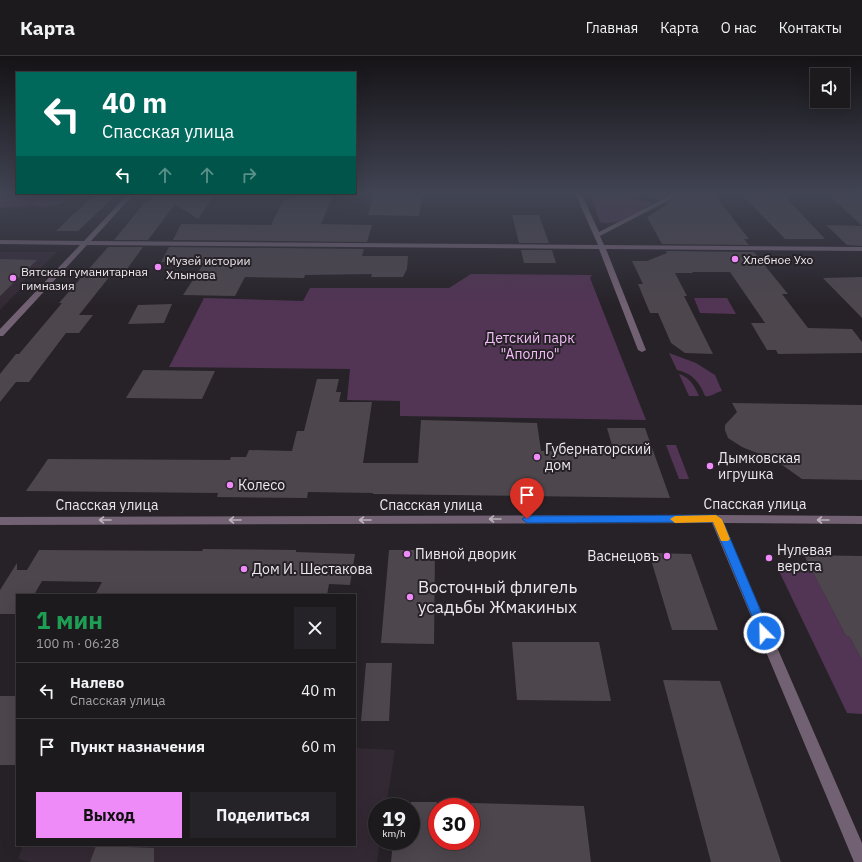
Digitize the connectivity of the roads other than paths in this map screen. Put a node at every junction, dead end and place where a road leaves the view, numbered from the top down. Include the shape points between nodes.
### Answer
1 (96, 231) edge
2 (595, 231) edge
3 (606, 231) edge
4 (597, 235) junction
5 (0, 242) edge
6 (84, 243) junction
7 (601, 247) junction
8 (862, 249) edge
9 (0, 334) edge
10 (642, 350) dead end
11 (716, 519) junction
12 (862, 520) edge
13 (0, 521) edge
14 (862, 862) edge

1 - 6 street
2 - 4 street
3 - 4 street
4 - 7 street
5 - 6 street
6 - 7 street
6 - 9 street
7 - 8 street
7 - 10 street
12 -> 11 street, Спасская улица
11 -> 13 street, Спасская улица
11 - 14 street

